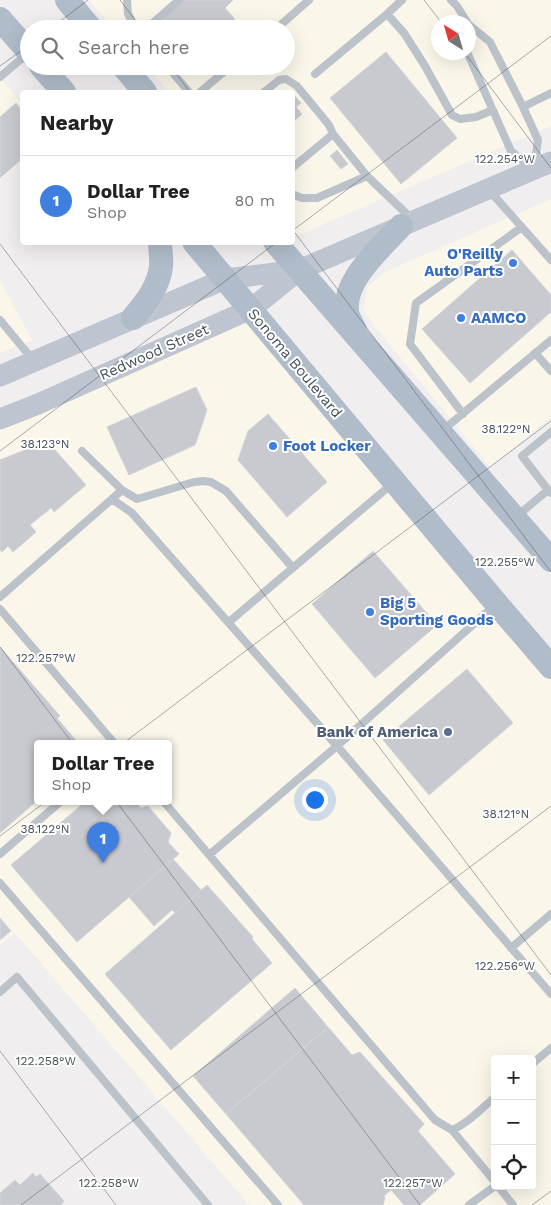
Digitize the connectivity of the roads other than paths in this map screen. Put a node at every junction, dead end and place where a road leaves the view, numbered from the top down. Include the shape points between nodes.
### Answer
1 (67, 0) edge
2 (127, 0) edge
3 (179, 0) edge
4 (294, 0) edge
5 (309, 0) edge
6 (402, 0) edge
7 (464, 0) edge
8 (454, 3) edge
9 (300, 8) junction
10 (387, 14) junction
11 (462, 15) edge
12 (0, 19) edge
13 (84, 20) edge
14 (131, 20) edge
15 (156, 20) edge
16 (286, 20) edge
17 (476, 30) edge
18 (20, 42) edge
19 (20, 60) edge
20 (471, 60) edge
21 (315, 74) dead end
22 (49, 75) edge
23 (131, 75) edge
24 (175, 75) edge
25 (220, 75) edge
26 (0, 77) edge
27 (62, 90) edge
28 (144, 90) edge
29 (187, 90) edge
30 (202, 90) edge
31 (266, 90) edge
32 (551, 93) edge
33 (523, 108) junction
34 (493, 110) junction
35 (333, 134) junction
36 (295, 166) edge
37 (542, 166) edge
38 (367, 176) junction
39 (487, 188) junction
40 (295, 195) edge
41 (407, 223) junction
42 (522, 227) junction
43 (160, 245) edge
44 (197, 245) edge
45 (278, 245) edge
46 (551, 260) edge
47 (299, 270) junction
48 (225, 279) junction
49 (250, 309) junction
50 (133, 318) junction
51 (0, 320) edge
52 (551, 340) edge
53 (360, 341) junction
54 (535, 353) junction
55 (34, 361) junction
56 (551, 371) edge
57 (0, 376) edge
58 (462, 414) junction
59 (0, 419) edge
60 (440, 432) junction
61 (551, 432) edge
62 (82, 451) dead end
63 (394, 482) junction
64 (122, 490) junction
65 (550, 492) edge
66 (112, 499) junction
67 (515, 518) junction
68 (551, 560) edge
69 (293, 568) junction
70 (0, 597) edge
71 (496, 604) junction
72 (0, 609) edge
73 (228, 622) junction
74 (551, 667) edge
75 (112, 740) edge
76 (337, 746) junction
77 (57, 805) edge
78 (167, 805) edge
79 (0, 854) edge
80 (210, 855) junction
81 (0, 883) edge
82 (551, 914) edge
83 (511, 948) junction
84 (0, 992) edge
85 (551, 994) edge
86 (551, 1048) edge
87 (536, 1061) edge
88 (492, 1100) edge
89 (452, 1130) junction
90 (491, 1179) edge
91 (491, 1189) edge
92 (500, 1190) edge
93 (208, 1205) edge
94 (278, 1205) edge
95 (469, 1205) edge
96 (513, 1205) edge

1 - 13 main road
2 - 14 lane
3 - 15 lane
4 - 9 lane
5 - 9 lane
6 - 10 lane
7 - 8 lane
8 - 11 lane
9 - 16 lane
10 - 21 lane
10 - 34 lane via 404,33 452,114 460,119
12 - 18 main road
17 - 33 lane via 490,42
19 - 26 lane
20 - 34 lane
22 - 27 main road
23 - 28 main road
24 - 29 lane
25 - 30 lane
31 - 35 lane via 279,80 286,79 297,86
32 - 33 lane
33 - 37 lane via 538,140
34 - 37 lane via 511,151
35 - 36 lane
35 - 38 lane
37 - 39 main road, Redwood Street
38 - 40 lane via 317,198
38 - 41 lane
39 - 41 main road, Redwood Street
39 - 42 lane
41 - 47 main road, Redwood Street
41 - 53 main road via 361,270 352,285 347,302 348,316
42 - 46 lane
42 - 58 lane via 416,303 410,344
43 - 50 main road via 161,266 157,280 151,295
44 - 48 main road, Sonoma Boulevard
45 - 47 main road
47 - 48 main road, Redwood Street
47 - 49 main road, Redwood Street
47 - 53 main road
48 - 49 main road, Sonoma Boulevard
48 - 50 main road, Redwood Street
49 - 59 main road, Redwood Street
49 - 63 main road, Sonoma Boulevard
50 - 55 main road, Redwood Street
51 - 55 lane
52 - 54 lane
53 - 60 main road
54 - 56 lane
54 - 58 lane
55 - 57 main road, Redwood Street
58 - 60 lane
60 - 67 main road
61 - 65 lane via 522,456
62 - 64 lane
63 - 69 lane
63 - 71 main road, Sonoma Boulevard
64 - 66 lane
64 - 69 lane via 137,499 194,482 210,482 226,491
65 - 67 lane
66 - 70 lane
66 - 73 lane via 132,513
67 - 68 main road
69 - 73 lane
71 - 74 main road, Sonoma Boulevard
71 - 76 lane
72 - 75 lane
73 - 76 lane
76 - 80 lane
76 - 83 lane
77 - 79 lane
78 - 80 lane
80 - 89 lane via 435,1120
81 - 94 lane
82 - 83 lane
83 - 85 lane
84 - 93 lane via 17,977
86 - 87 lane
88 - 89 lane
89 - 90 lane
91 - 95 lane
92 - 96 lane

